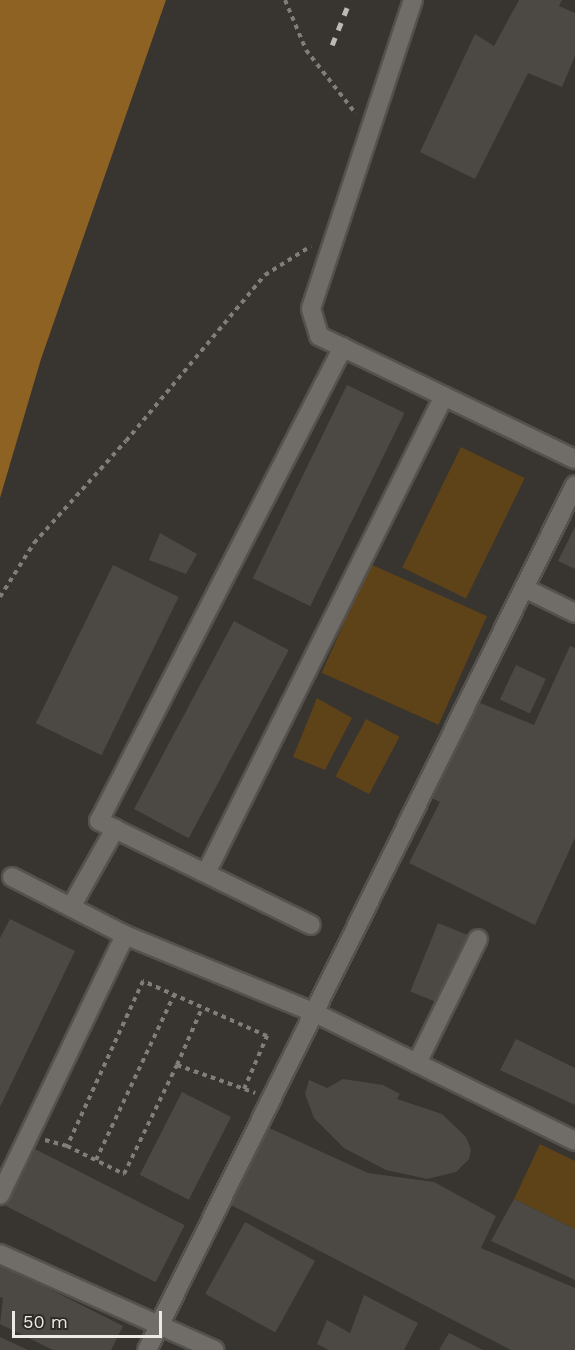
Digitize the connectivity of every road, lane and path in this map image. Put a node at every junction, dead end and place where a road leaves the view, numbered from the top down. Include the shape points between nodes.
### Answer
1 (285, 0) edge
2 (413, 0) edge
3 (370, 131) junction
4 (337, 229) junction
5 (343, 347) junction
6 (444, 396) junction
7 (575, 459) edge
8 (575, 485) edge
9 (524, 588) junction
10 (0, 597) edge
11 (575, 613) edge
12 (114, 829) junction
13 (206, 873) junction
14 (12, 877) dead end
15 (71, 907) junction
16 (311, 924) dead end
17 (125, 935) junction
18 (478, 939) dead end
19 (174, 995) junction
20 (202, 1008) junction
21 (313, 1012) junction
22 (417, 1063) junction
23 (177, 1065) junction
24 (244, 1089) junction
25 (270, 1098) junction
26 (575, 1141) edge
27 (96, 1160) junction
28 (0, 1195) edge
29 (0, 1254) edge
30 (160, 1324) junction
31 (147, 1350) edge
32 (215, 1350) edge

1 - 3 path via 306,50
2 - 3 street
3 - 4 street
4 - 5 street via 311,309 319,336
4 - 10 path via 265,275 126,441 34,543
5 - 6 street
5 - 12 street via 99,821
6 - 7 street
6 - 13 street
8 - 9 street
9 - 11 street
9 - 21 street
12 - 13 street
12 - 15 street
13 - 16 street
14 - 15 street
15 - 17 street
17 - 21 street
17 - 28 street
18 - 22 street
19 - 20 path
19 - 27 path
19 - 27 path via 143,981 67,1146
20 - 23 path
20 - 24 path via 267,1036
21 - 22 street
21 - 25 street
22 - 26 street
23 - 24 path
23 - 27 path via 124,1174
24 - 25 path
25 - 30 street
29 - 30 street
30 - 31 street
30 - 32 street

